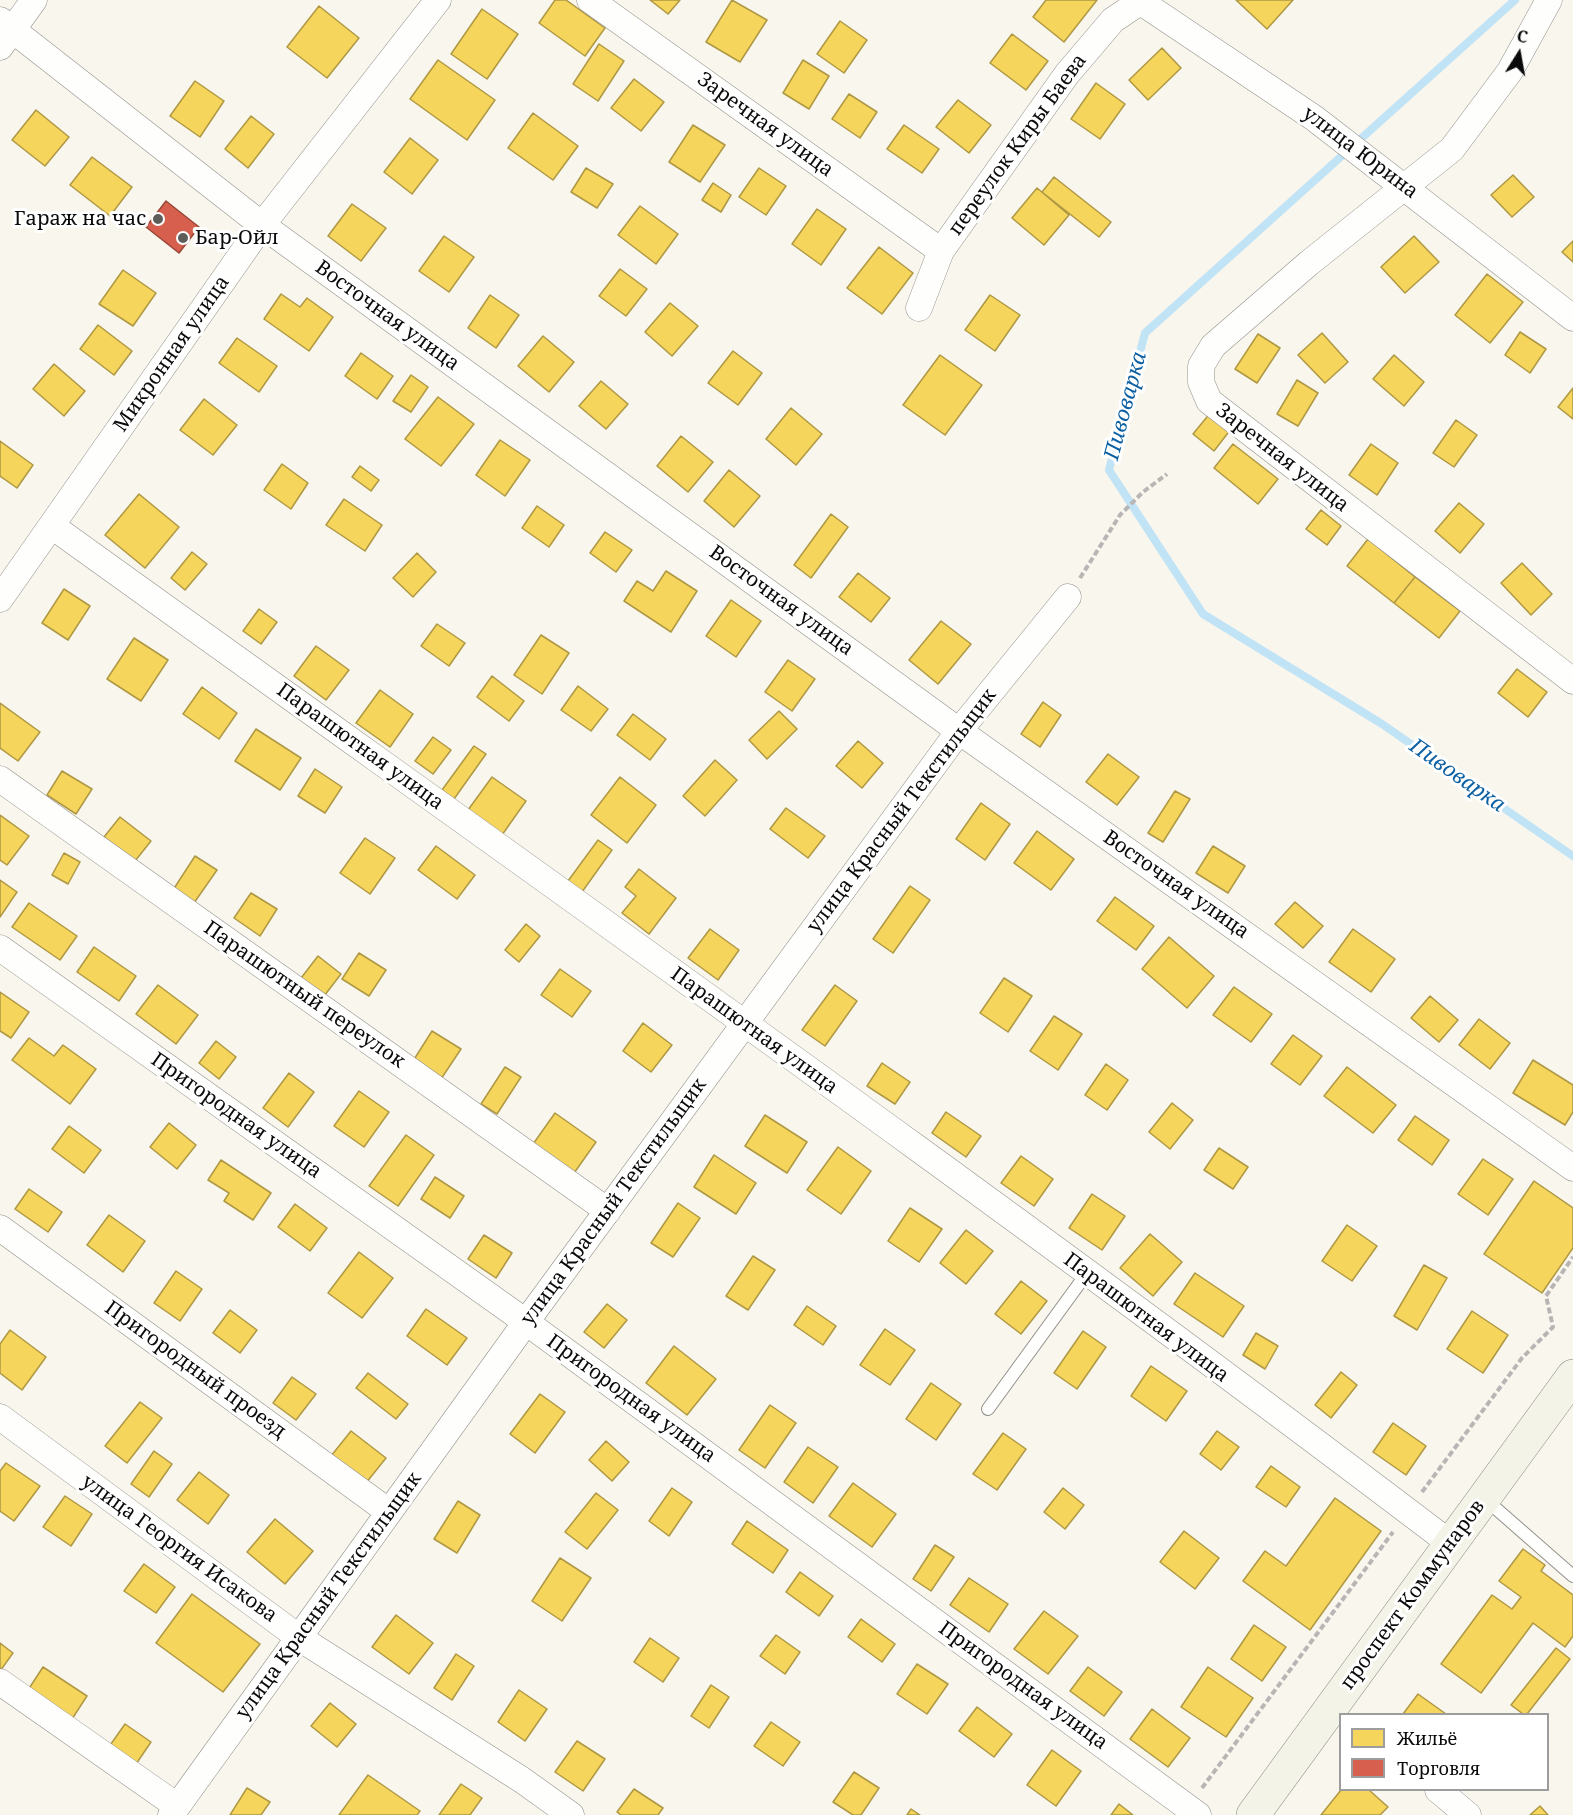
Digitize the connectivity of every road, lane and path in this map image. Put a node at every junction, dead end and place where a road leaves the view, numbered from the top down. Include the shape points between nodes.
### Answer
1 (34, 0) edge
2 (438, 0) edge
3 (590, 0) edge
4 (1140, 0) edge
5 (1549, 0) edge
6 (4, 32) edge
7 (1398, 182) junction
8 (262, 225) junction
9 (941, 251) junction
10 (919, 308) dead end
11 (1573, 318) edge
12 (1167, 474) dead end
13 (52, 526) junction
14 (1068, 597) joint
15 (0, 599) edge
16 (1573, 681) edge
17 (959, 731) junction
18 (0, 779) edge
19 (0, 948) edge
20 (744, 1024) junction
21 (1573, 1168) edge
22 (608, 1211) junction
23 (0, 1228) edge
24 (1573, 1257) edge
25 (1087, 1274) junction
26 (526, 1322) junction
27 (1573, 1376) edge
28 (988, 1409) dead end
29 (0, 1417) edge
30 (1484, 1498) junction
31 (389, 1512) junction
32 (1408, 1512) junction
33 (1451, 1544) junction
34 (1573, 1576) edge
35 (301, 1639) junction
36 (0, 1682) edge
37 (1342, 1708) edge
38 (1439, 1791) edge
39 (174, 1811) edge
40 (1193, 1811) edge
41 (571, 1815) edge
42 (1253, 1815) edge
43 (1468, 1815) edge

1 - 6 street
2 - 8 street, Микронная улица
3 - 9 street, Заречная улица
4 - 7 street, улица Юрина via 1314,117
4 - 9 street, переулок Киры Баева via 1113,20 1067,74
5 - 7 street via 1510,71 1452,149
6 - 8 street, Восточная улица
7 - 11 street, улица Юрина
7 - 16 street, Заречная улица via 1213,346 1201,366 1201,382 1209,401
8 - 13 street, Микронная улица
8 - 17 street, Восточная улица
9 - 10 street, переулок Киры Баева
12 - 14 path via 1120,515
13 - 15 street, Микронная улица
13 - 20 street, Парашютная улица
14 - 17 street, улица Красный Текстильщик
17 - 20 street, улица Красный Текстильщик
17 - 21 street, Восточная улица
18 - 22 street, Парашютный переулок
19 - 26 street, Пригородная улица
20 - 22 street, улица Красный Текстильщик
20 - 25 street, Парашютная улица
22 - 26 street, улица Красный Текстильщик
23 - 31 street, Пригородный проезд
24 - 32 path via 1546,1296 1553,1328 1522,1358
25 - 28 lane
25 - 32 street, Парашютная улица
26 - 31 street, улица Красный Текстильщик
26 - 40 street, Пригородная улица
27 - 30 street, проспект Коммунаров
29 - 35 street, улица Георгия Исакова
30 - 33 street, проспект Коммунаров
30 - 34 lane
31 - 35 street, улица Красный Текстильщик
32 - 33 street, Парашютная улица
32 - 40 path
33 - 37 street, проспект Коммунаров
35 - 39 street, улица Красный Текстильщик
35 - 41 street, улица Георгия Исакова
36 - 39 street
37 - 42 street, проспект Коммунаров
38 - 43 street

